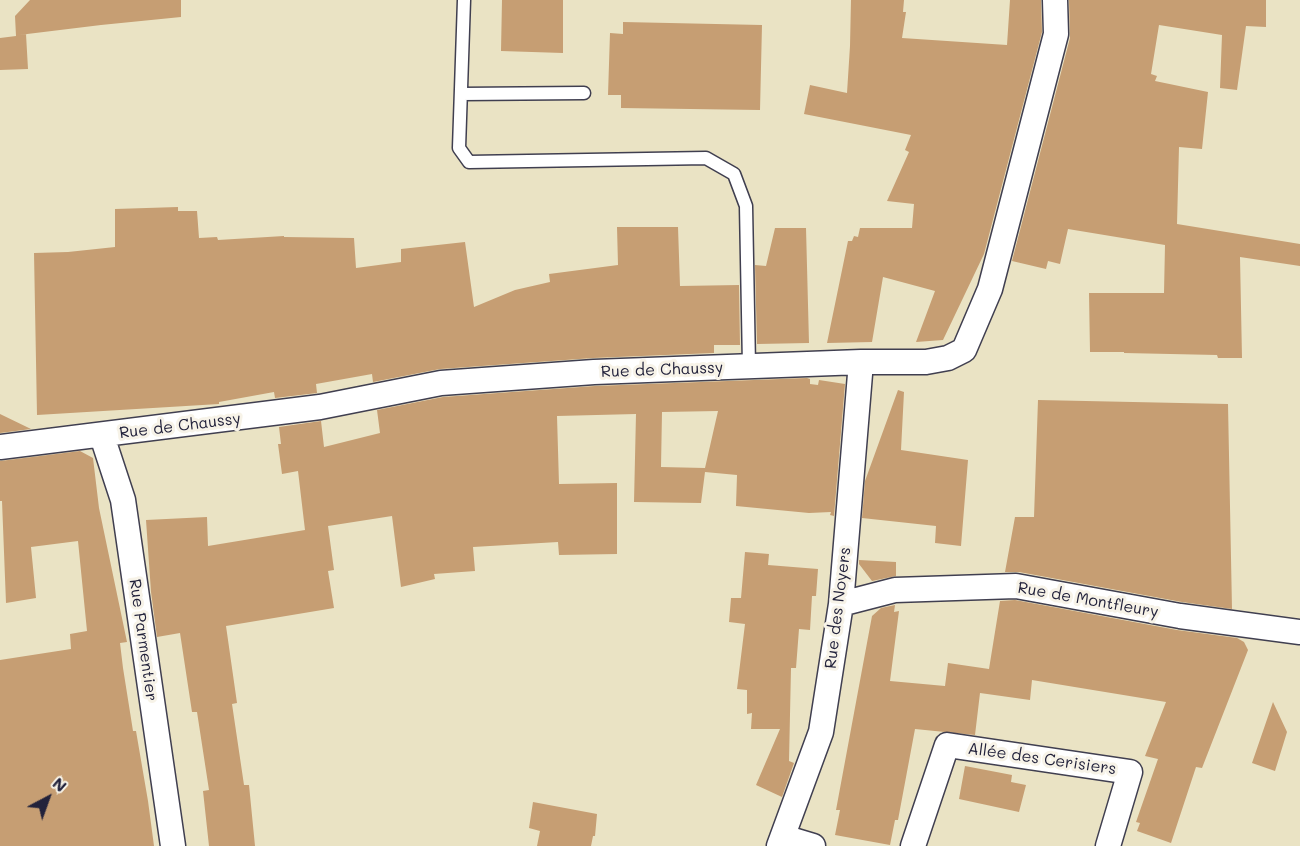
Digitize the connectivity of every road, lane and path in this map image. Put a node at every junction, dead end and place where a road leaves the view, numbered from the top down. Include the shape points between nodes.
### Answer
1 (464, 0) edge
2 (1055, 0) edge
3 (584, 93) dead end
4 (461, 94) junction
5 (861, 362) junction
6 (748, 366) junction
7 (102, 436) junction
8 (0, 447) edge
9 (841, 604) junction
10 (1300, 632) edge
11 (781, 841) edge
12 (173, 846) edge
13 (813, 846) edge
14 (913, 846) edge
15 (1108, 846) edge

1 - 4 lane
2 - 5 street, Rue de Chaussy via 1056,34 990,289 964,350 926,362
3 - 4 lane
4 - 6 lane via 459,148 469,162 705,158 734,174 747,206
5 - 6 street, Rue de Chaussy
5 - 9 street, Rue des Noyers
6 - 7 street, Rue de Chaussy via 441,383 320,407
7 - 8 street, Rue de Chaussy
7 - 12 street, Rue Parmentier via 123,500
9 - 10 street, Rue de Montfleury via 895,590 1016,586 1180,616
9 - 11 street, Rue des Noyers via 821,732
11 - 13 street
14 - 15 street, Allée des Cerisiers via 947,745 1130,772

